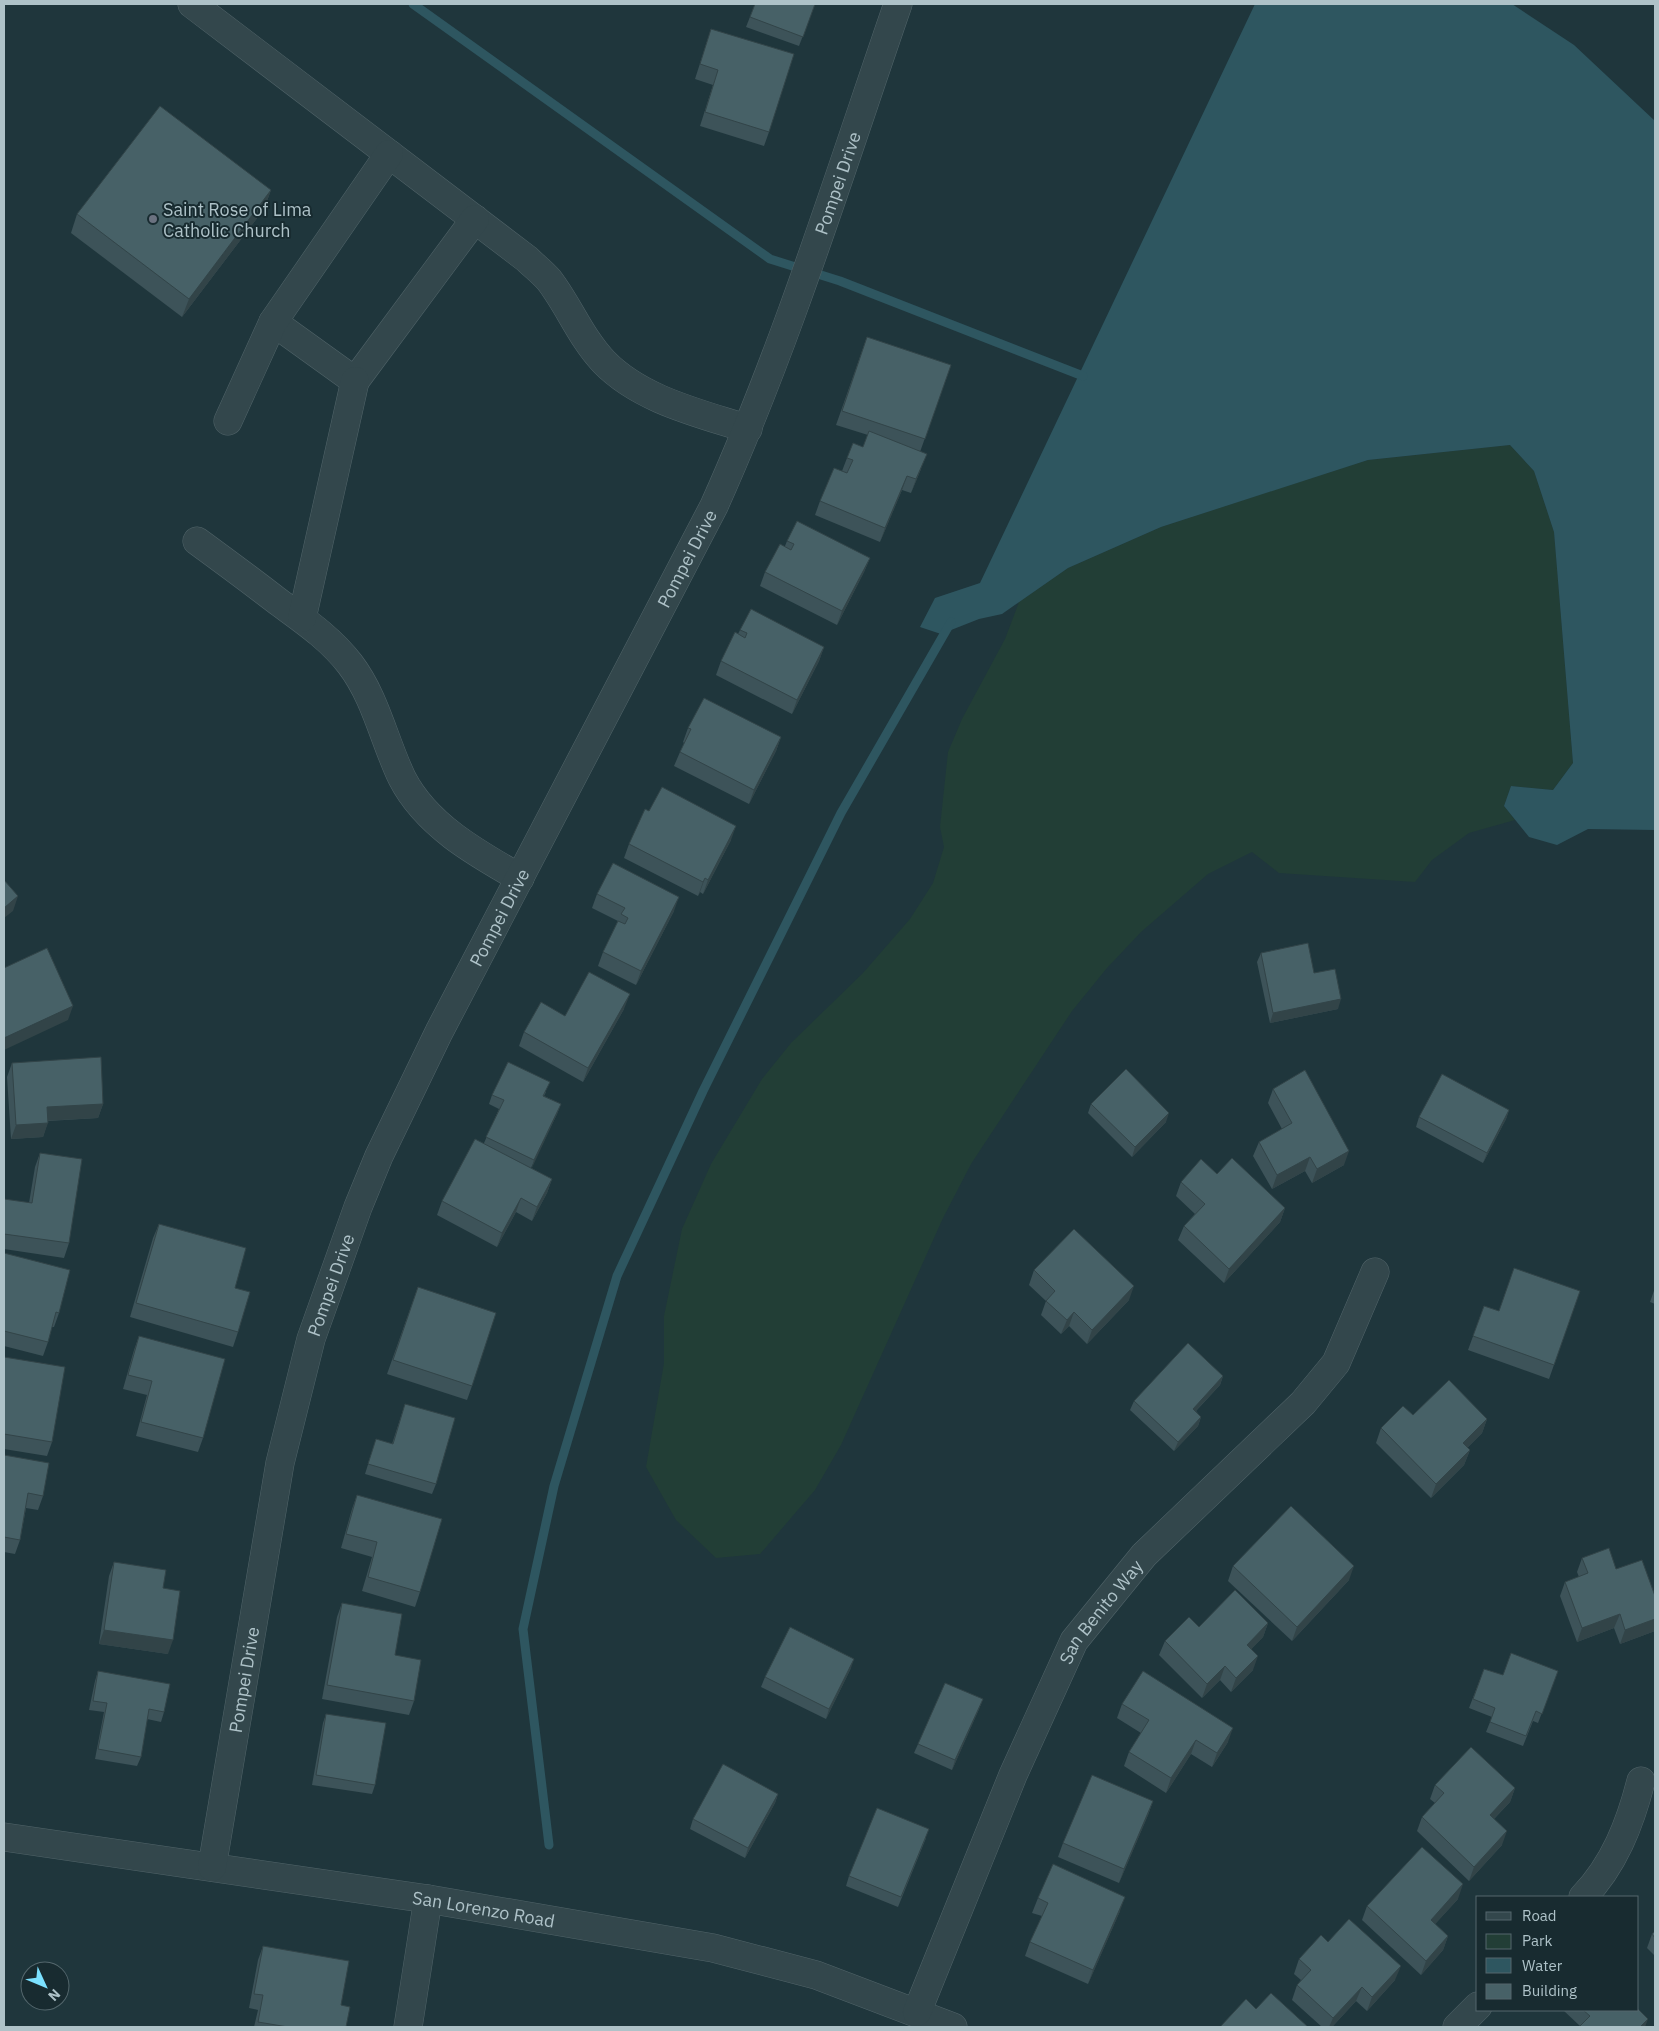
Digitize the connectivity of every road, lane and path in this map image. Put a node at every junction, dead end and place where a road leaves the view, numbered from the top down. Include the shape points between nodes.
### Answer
1 (192, 4) edge
2 (898, 4) edge
3 (389, 154) junction
4 (475, 219) junction
5 (273, 322) junction
6 (355, 381) junction
7 (228, 421) dead end
8 (748, 429) junction
9 (197, 541) dead end
10 (302, 618) junction
11 (520, 878) junction
12 (1375, 1272) dead end
13 (1641, 1781) dead end
14 (4, 1836) edge
15 (212, 1867) junction
16 (1584, 1896) edge
17 (428, 1899) junction
18 (1476, 2008) edge
19 (917, 2012) junction
20 (408, 2027) edge
21 (953, 2027) edge
22 (1457, 2027) edge

1 - 3 street
2 - 8 street, Pompei Drive
3 - 4 street
3 - 5 street
4 - 6 street
4 - 8 street via 527,259 548,280 604,362 644,391
5 - 6 street
5 - 7 street
6 - 10 street
8 - 11 street, Pompei Drive via 714,506
9 - 10 street
10 - 11 street via 336,647 352,666 417,803 461,842
11 - 15 street, Pompei Drive via 435,1040 379,1156 311,1339 280,1463
12 - 19 street, San Benito Way via 1336,1363 1303,1403 1144,1555 1074,1641 1012,1775
13 - 16 street via 1621,1842 1606,1870
14 - 15 street, San Lorenzo Road
15 - 17 street, San Lorenzo Road
17 - 19 street, San Lorenzo Road via 713,1948 816,1976
17 - 20 street
18 - 22 street
19 - 21 street, San Lorenzo Road

